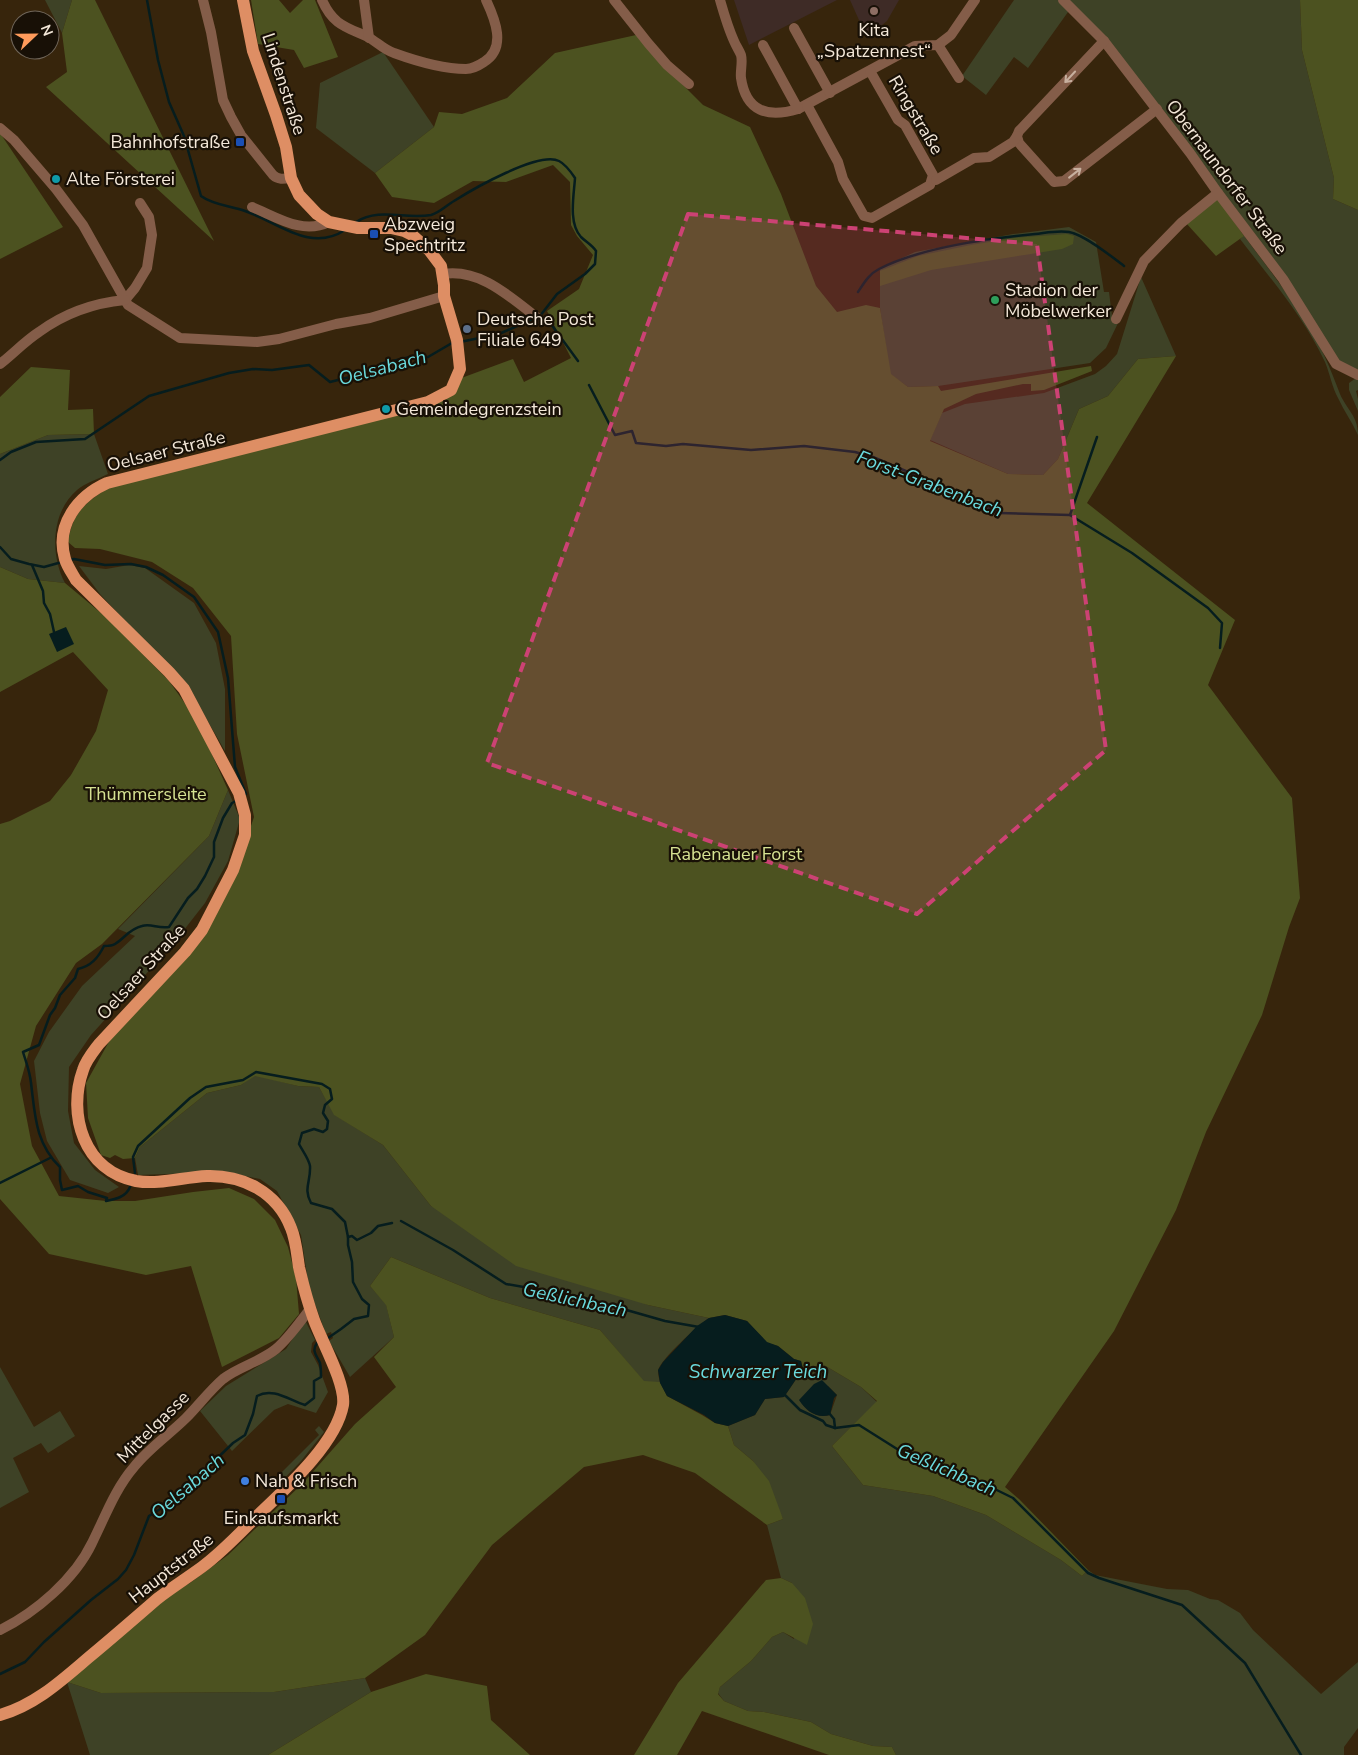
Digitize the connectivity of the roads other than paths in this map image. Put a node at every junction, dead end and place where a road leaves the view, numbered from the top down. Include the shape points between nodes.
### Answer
1 (203, 0) edge
2 (244, 0) edge
3 (322, 0) edge
4 (364, 0) edge
5 (486, 0) edge
6 (614, 0) edge
7 (720, 0) edge
8 (975, 0) edge
9 (1064, 0) edge
10 (794, 28) dead end
11 (369, 38) junction
12 (1104, 41) junction
13 (763, 45) dead end
14 (938, 45) junction
15 (870, 71) junction
16 (959, 78) dead end
17 (689, 84) dead end
18 (830, 93) junction
19 (803, 107) junction
20 (1157, 109) junction
21 (0, 128) edge
22 (1017, 136) junction
23 (291, 178) junction
24 (936, 180) dead end
25 (1218, 193) junction
26 (140, 203) dead end
27 (252, 207) dead end
28 (329, 222) junction
29 (443, 274) junction
30 (444, 296) junction
31 (125, 300) junction
32 (536, 317) dead end
33 (1116, 319) dead end
34 (0, 364) edge
35 (1358, 375) edge
36 (133, 1180) joint
37 (310, 1309) junction
38 (0, 1630) edge
39 (0, 1715) edge

1 - 23 street via 221,90 230,117 276,178
2 - 23 main road, Lindenstraße via 253,50 286,147
3 - 11 street via 340,24
4 - 11 street
5 - 11 street via 498,36 488,60 478,66 466,69 422,62 393,53
6 - 17 street via 667,65
7 - 19 street via 742,56 741,78 751,105 765,113
8 - 14 street via 951,35
9 - 12 street, Obernaundorfer Straße
10 - 18 street
12 - 20 street, Obernaundorfer Straße
12 -> 22 street
13 - 19 street, Ringstraße
14 - 15 street via 915,46
14 - 16 street
15 - 18 street
15 - 19 street, Ringstraße via 933,175 930,185 872,218 864,216 843,180 838,162
18 - 19 street
22 -> 20 street via 1019,143 1054,182 1064,181
20 - 25 street, Obernaundorfer Straße
21 - 31 street via 56,189 83,225
22 - 24 street via 989,157 974,158
23 - 28 main road, Oelsaer Straße via 309,206
25 - 33 street via 1181,223 1144,261
25 - 35 street, Obernaundorfer Straße via 1283,279 1336,364
26 - 31 street via 149,217 152,235 147,268
27 - 28 street via 302,227
28 - 29 main road, Oelsaer Straße via 397,229 412,236 436,259
29 - 30 main road, Oelsaer Straße
29 - 32 street via 458,273 482,280 504,291
30 - 31 street via 370,318 256,342 180,338
30 - 36 main road, Oelsaer Straße via 458,343 460,369 451,390 428,402 107,483 95,488 76,505 65,525 62,538 66,560 76,580 184,689 241,798 246,824 233,870 202,930 99,1044 83,1069 76,1100 84,1141 92,1154 112,1171
31 - 34 street via 80,309 39,331
36 - 37 main road, Hauptstraße via 156,1182 208,1176 234,1178 259,1188 282,1210 290,1225
37 - 38 street, Mittelgasse via 275,1349 224,1378 142,1457 111,1501 88,1551 67,1578 40,1605
37 - 39 main road, Hauptstraße via 342,1389 343,1406 324,1445 218,1554 160,1597 57,1684 28,1704

